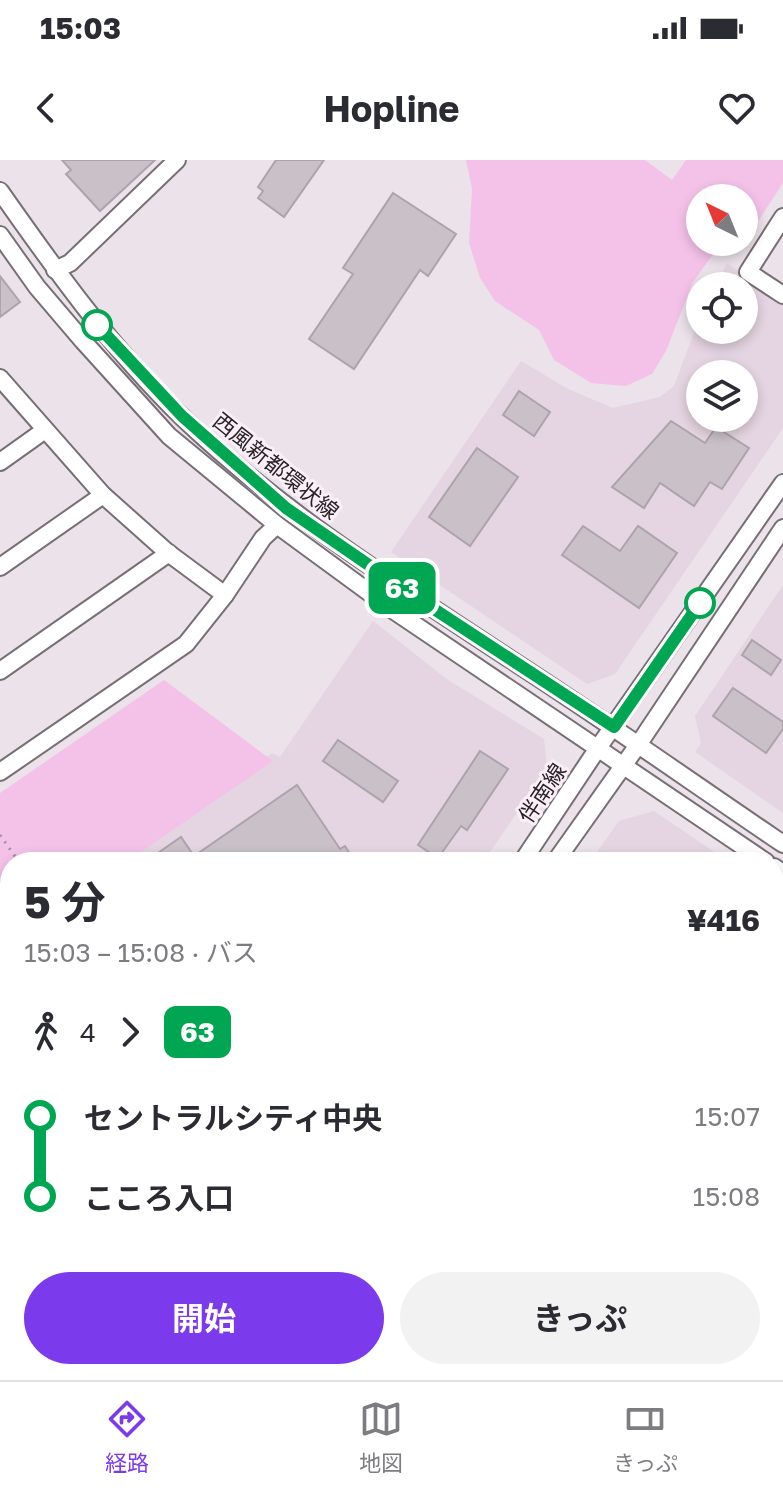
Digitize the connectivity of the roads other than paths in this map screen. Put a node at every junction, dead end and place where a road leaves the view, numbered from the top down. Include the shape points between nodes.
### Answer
1 (177, 160) edge
2 (0, 191) edge
3 (783, 217) edge
4 (0, 235) edge
5 (55, 270) junction
6 (783, 295) edge
7 (0, 378) edge
8 (45, 430) junction
9 (0, 462) edge
10 (783, 483) edge
11 (103, 495) junction
12 (277, 525) junction
13 (783, 528) edge
14 (169, 553) junction
15 (0, 567) edge
16 (225, 595) junction
17 (0, 671) edge
18 (614, 727) junction
19 (638, 745) junction
20 (598, 748) junction
21 (622, 766) junction
22 (0, 772) edge
23 (783, 844) edge
24 (529, 852) edge
25 (562, 852) edge
26 (751, 852) edge

1 - 5 street via 70,263
2 - 5 street, 西風新都環状線
3 - 6 street via 748,272
4 - 12 street, 西風新都環状線 via 46,298 169,436
5 - 18 street, 西風新都環状線 via 92,319 182,416 286,508
7 - 8 street
8 - 9 street
8 - 11 street
10 - 18 street, 伴南線
11 - 14 street
11 - 15 street
12 - 16 street
12 - 20 street, 西風新都環状線
13 - 19 street
14 - 16 street
14 - 17 street
16 - 22 street via 186,644
18 - 19 street, 西風新都環状線
18 - 20 street, 伴南線
19 - 21 street
19 - 23 street, 西風新都環状線
20 - 21 street, 西風新都環状線
20 - 24 street, 伴南線
21 - 25 street
21 - 26 street, 西風新都環状線

